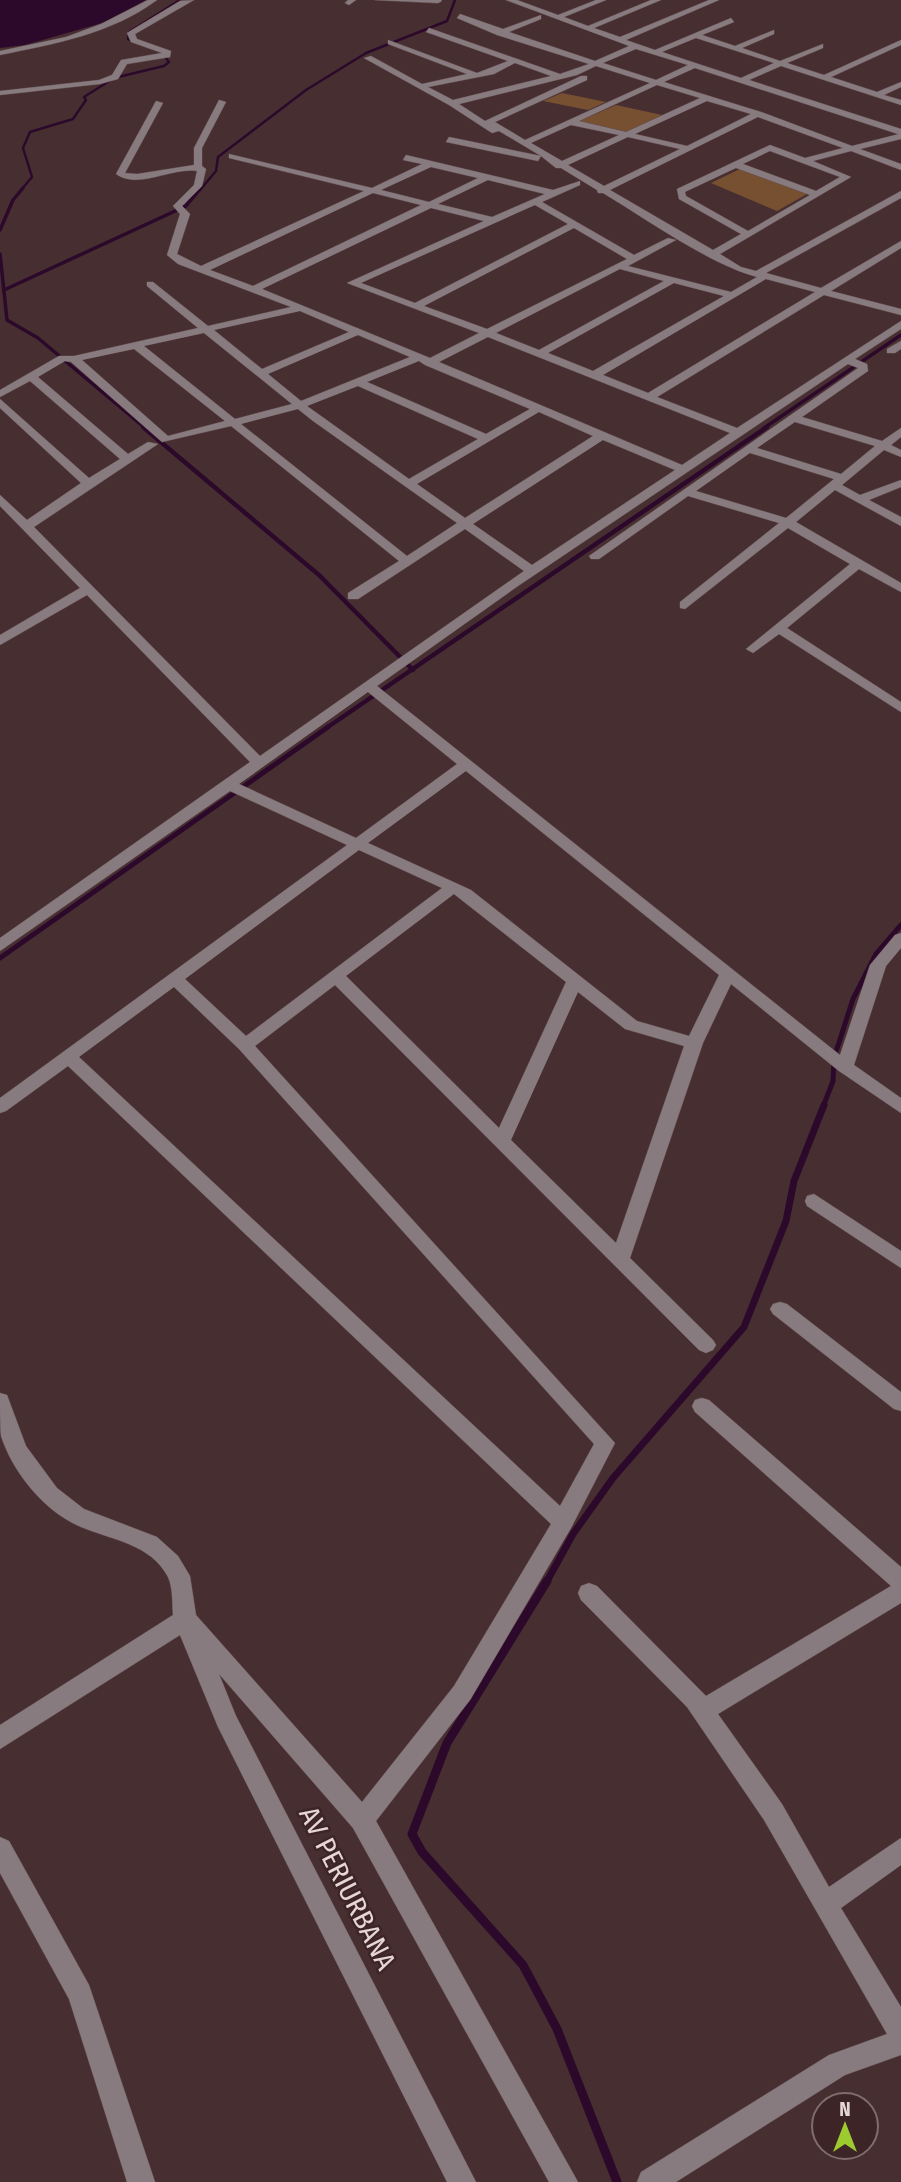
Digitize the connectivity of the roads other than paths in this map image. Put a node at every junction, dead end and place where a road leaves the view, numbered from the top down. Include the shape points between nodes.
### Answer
1 (153, 0) edge
2 (190, 0) edge
3 (379, 0) edge
4 (542, 0) edge
5 (602, 0) edge
6 (657, 0) edge
7 (715, 0) edge
8 (439, 1) edge
9 (506, 2) edge
10 (623, 2) dead end
11 (527, 6) junction
12 (643, 6) junction
13 (431, 9) dead end
14 (460, 16) dead end
15 (538, 17) junction
16 (559, 17) junction
17 (731, 20) dead end
18 (589, 28) junction
19 (429, 30) dead end
20 (502, 32) junction
21 (771, 32) dead end
22 (695, 35) junction
23 (492, 36) dead end
24 (620, 40) junction
25 (481, 41) dead end
26 (391, 42) dead end
27 (901, 42) edge
28 (471, 45) junction
29 (820, 46) dead end
30 (634, 47) junction
31 (734, 48) junction
32 (0, 52) edge
33 (656, 52) junction
34 (368, 58) dead end
35 (514, 61) junction
36 (598, 63) junction
37 (780, 63) junction
38 (695, 65) junction
39 (609, 66) junction
40 (496, 70) junction
41 (507, 74) dead end
42 (476, 75) junction
43 (560, 76) junction
44 (824, 78) junction
45 (519, 79) dead end
46 (741, 80) junction
47 (834, 81) junction
48 (657, 82) junction
49 (531, 83) junction
50 (901, 84) edge
51 (421, 86) junction
52 (826, 88) dead end
53 (0, 93) edge
54 (818, 95) dead end
55 (878, 95) junction
56 (708, 98) junction
57 (222, 102) dead end
58 (159, 103) dead end
59 (452, 103) junction
60 (810, 103) junction
61 (901, 103) edge
62 (758, 114) junction
63 (570, 122) junction
64 (900, 132) edge
65 (628, 135) junction
66 (449, 140) dead end
67 (523, 144) junction
68 (690, 149) junction
69 (853, 149) junction
70 (232, 156) dead end
71 (406, 158) dead end
72 (540, 159) junction
73 (804, 161) junction
74 (430, 163) junction
75 (737, 165) junction
76 (559, 166) junction
77 (198, 167) junction
78 (901, 167) edge
79 (487, 177) junction
80 (577, 183) junction
81 (372, 190) junction
82 (601, 191) junction
83 (553, 193) junction
84 (901, 194) edge
85 (818, 195) junction
86 (535, 201) junction
87 (431, 204) junction
88 (492, 220) junction
89 (573, 225) junction
90 (747, 234) junction
91 (901, 244) edge
92 (712, 255) junction
93 (632, 258) junction
94 (618, 266) junction
95 (201, 270) junction
96 (762, 275) junction
97 (672, 280) junction
98 (150, 284) dead end
99 (255, 289) junction
100 (821, 291) junction
101 (732, 295) junction
102 (300, 307) junction
103 (415, 307) junction
104 (901, 312) edge
105 (901, 324) edge
106 (206, 329) junction
107 (357, 332) junction
108 (488, 333) junction
109 (901, 344) edge
110 (136, 345) junction
111 (891, 351) dead end
112 (539, 354) junction
113 (74, 359) junction
114 (424, 360) junction
115 (847, 360) junction
116 (261, 373) junction
117 (30, 376) junction
118 (593, 376) junction
119 (358, 382) junction
120 (0, 394) edge
121 (647, 398) junction
122 (0, 402) edge
123 (300, 405) junction
124 (537, 409) junction
125 (792, 418) junction
126 (233, 423) junction
127 (901, 431) edge
128 (603, 435) junction
129 (736, 435) junction
130 (485, 438) junction
131 (152, 444) dead end
132 (883, 445) junction
133 (752, 446) junction
134 (901, 454) edge
135 (127, 459) junction
136 (684, 470) junction
137 (838, 482) junction
138 (88, 483) junction
139 (901, 483) edge
140 (409, 484) junction
141 (686, 492) junction
142 (0, 499) edge
143 (860, 499) junction
144 (466, 522) junction
145 (787, 522) junction
146 (901, 522) edge
147 (27, 526) junction
148 (595, 556) dead end
149 (405, 560) junction
150 (858, 564) junction
151 (532, 571) junction
152 (901, 588) edge
153 (88, 589) junction
154 (353, 596) dead end
155 (685, 604) dead end
156 (0, 622) edge
157 (778, 628) junction
158 (5, 638) edge
159 (753, 649) dead end
160 (369, 686) junction
161 (900, 705) edge
162 (260, 764) junction
163 (466, 764) junction
164 (229, 785) junction
165 (360, 843) junction
166 (453, 887) junction
167 (901, 939) edge
168 (0, 946) edge
169 (727, 974) junction
170 (336, 976) junction
171 (176, 979) junction
172 (575, 981) junction
173 (694, 1043) junction
174 (245, 1045) junction
175 (70, 1058) junction
176 (845, 1068) junction
177 (0, 1107) edge
178 (901, 1107) edge
179 (502, 1141) junction
180 (814, 1201) dead end
181 (620, 1259) junction
182 (901, 1261) edge
183 (780, 1309) dead end
184 (706, 1345) dead end
185 (0, 1401) edge
186 (901, 1403) edge
187 (702, 1406) dead end
188 (564, 1522) junction
189 (901, 1581) edge
190 (901, 1591) edge
191 (589, 1593) dead end
192 (185, 1619) junction
193 (702, 1711) junction
194 (0, 1738) edge
195 (362, 1820) junction
196 (0, 1849) edge
197 (901, 1850) edge
198 (825, 1905) junction
199 (901, 2032) edge
200 (901, 2042) edge
201 (141, 2182) edge
202 (462, 2182) edge
203 (564, 2182) edge
204 (652, 2182) edge

1 - 32 street via 104,26
2 - 53 street via 131,33 134,40 167,55 124,62 115,77 100,82
3 - 8 street
4 - 11 street
5 - 16 street
6 - 12 street
7 - 24 street
8 - 13 street
9 - 11 street
9 - 15 street
10 - 12 street
11 - 16 street
12 - 18 street
14 - 20 street
15 - 20 street
15 - 30 street
16 - 18 street
17 - 22 street
18 - 24 street
19 - 28 street
20 - 23 street
20 - 36 street
21 - 31 street
22 - 31 street
22 - 33 street
24 - 30 street
25 - 28 street
26 - 42 street
27 - 44 street
28 - 35 street
29 - 37 street
30 - 33 street
30 - 36 street
31 - 37 street
33 - 38 street
34 - 51 street
35 - 40 street
35 - 43 street
36 - 39 street
36 - 43 street
37 - 44 street
37 - 46 street
38 - 46 street
38 - 48 street
39 - 48 street
39 - 67 street via 489,122
40 - 41 street
40 - 42 street
42 - 51 street
43 - 49 street
44 - 47 street
45 - 49 street
46 - 60 street
47 - 52 street
47 - 55 street
48 - 56 street
48 - 63 street
49 - 59 street
50 - 55 street
51 - 59 street
54 - 60 street
55 - 61 street
56 - 62 street
56 - 65 street
57 - 77 street via 198,148
58 - 77 street via 121,176
59 - 72 street
60 - 64 street
62 - 68 street
62 - 69 street
63 - 65 street
63 - 67 street
64 - 69 street
65 - 68 street
65 - 76 street
66 - 72 street
67 - 76 street
68 - 82 street
69 - 73 street
69 - 78 street
70 - 81 street
71 - 74 street
72 - 80 street
73 - 75 street via 770,148
73 - 85 street via 847,177
74 - 79 street
74 - 81 street
75 - 85 street
75 - 90 street via 679,194
76 - 82 street
77 - 95 street via 198,186 177,206 185,214 172,256
79 - 83 street
79 - 87 street
80 - 83 street
80 - 93 street via 671,240
81 - 87 street
81 - 95 street
82 - 92 street
83 - 86 street
84 - 96 street
85 - 90 street
86 - 88 street
86 - 89 street
87 - 88 street
87 - 99 street
88 - 103 street via 352,283
89 - 93 street
89 - 103 street
90 - 92 street
91 - 100 street
92 - 96 street
93 - 94 street
94 - 97 street
94 - 108 street
95 - 99 street
96 - 100 street
96 - 101 street
97 - 101 street
97 - 112 street
98 - 106 street
99 - 102 street
100 - 104 street
100 - 121 street
101 - 118 street
102 - 106 street
102 - 107 street
103 - 108 street
105 - 115 street
106 - 110 street
106 - 116 street
107 - 114 street
107 - 116 street
108 - 112 street
108 - 114 street
109 - 111 street
110 - 113 street
110 - 126 street
112 - 118 street
113 - 117 street via 56,361
113 - 126 street via 166,440
114 - 119 street
114 - 124 street
115 - 125 street via 864,369
115 - 129 street
116 - 123 street
117 - 120 street
117 - 135 street
118 - 121 street
119 - 123 street
119 - 130 street
121 - 129 street
122 - 138 street
123 - 126 street
123 - 140 street
124 - 128 street
124 - 130 street
125 - 132 street
125 - 133 street
126 - 149 street
127 - 132 street
128 - 136 street
128 - 144 street
129 - 133 street
129 - 136 street
130 - 140 street
131 - 135 street
132 - 134 street
132 - 137 street
133 - 137 street
133 - 141 street
135 - 138 street
136 - 151 street
137 - 143 street
137 - 145 street
138 - 147 street
139 - 143 street
140 - 144 street
141 - 145 street
141 - 148 street
142 - 147 street
143 - 146 street
144 - 149 street
144 - 151 street
145 - 150 street
145 - 155 street
147 - 153 street
149 - 154 street
150 - 152 street
150 - 157 street
151 - 160 street
153 - 158 street
153 - 162 street
156 - 158 street
157 - 159 street
157 - 161 street
160 - 162 street
160 - 163 street
162 - 164 street
163 - 165 street
163 - 169 street
164 - 165 street
164 - 168 street
165 - 166 street
165 - 171 street
166 - 170 street
166 - 172 street
167 - 176 street via 878,965
169 - 173 street
169 - 176 street
170 - 174 street
170 - 179 street
171 - 174 street
171 - 175 street
172 - 173 street via 631,1025
172 - 179 street
173 - 181 street
174 - 188 street via 605,1443
175 - 177 street
175 - 188 street
176 - 178 street
179 - 181 street
180 - 182 street
181 - 184 street
183 - 186 street
185 - 192 street, AV PERIURBANA via 16,1450 53,1497 76,1515 137,1535 162,1552 179,1575
187 - 189 street
188 - 195 street via 461,1693
190 - 193 street
191 - 193 street
192 - 194 street
192 - 195 street, AV PERIURBANA
192 - 202 street, AV PERIURBANA via 226,1720
193 - 198 street via 773,1812
195 - 203 street, AV PERIURBANA
196 - 201 street via 80,1994
197 - 198 street
198 - 199 street
200 - 204 street via 838,2064

